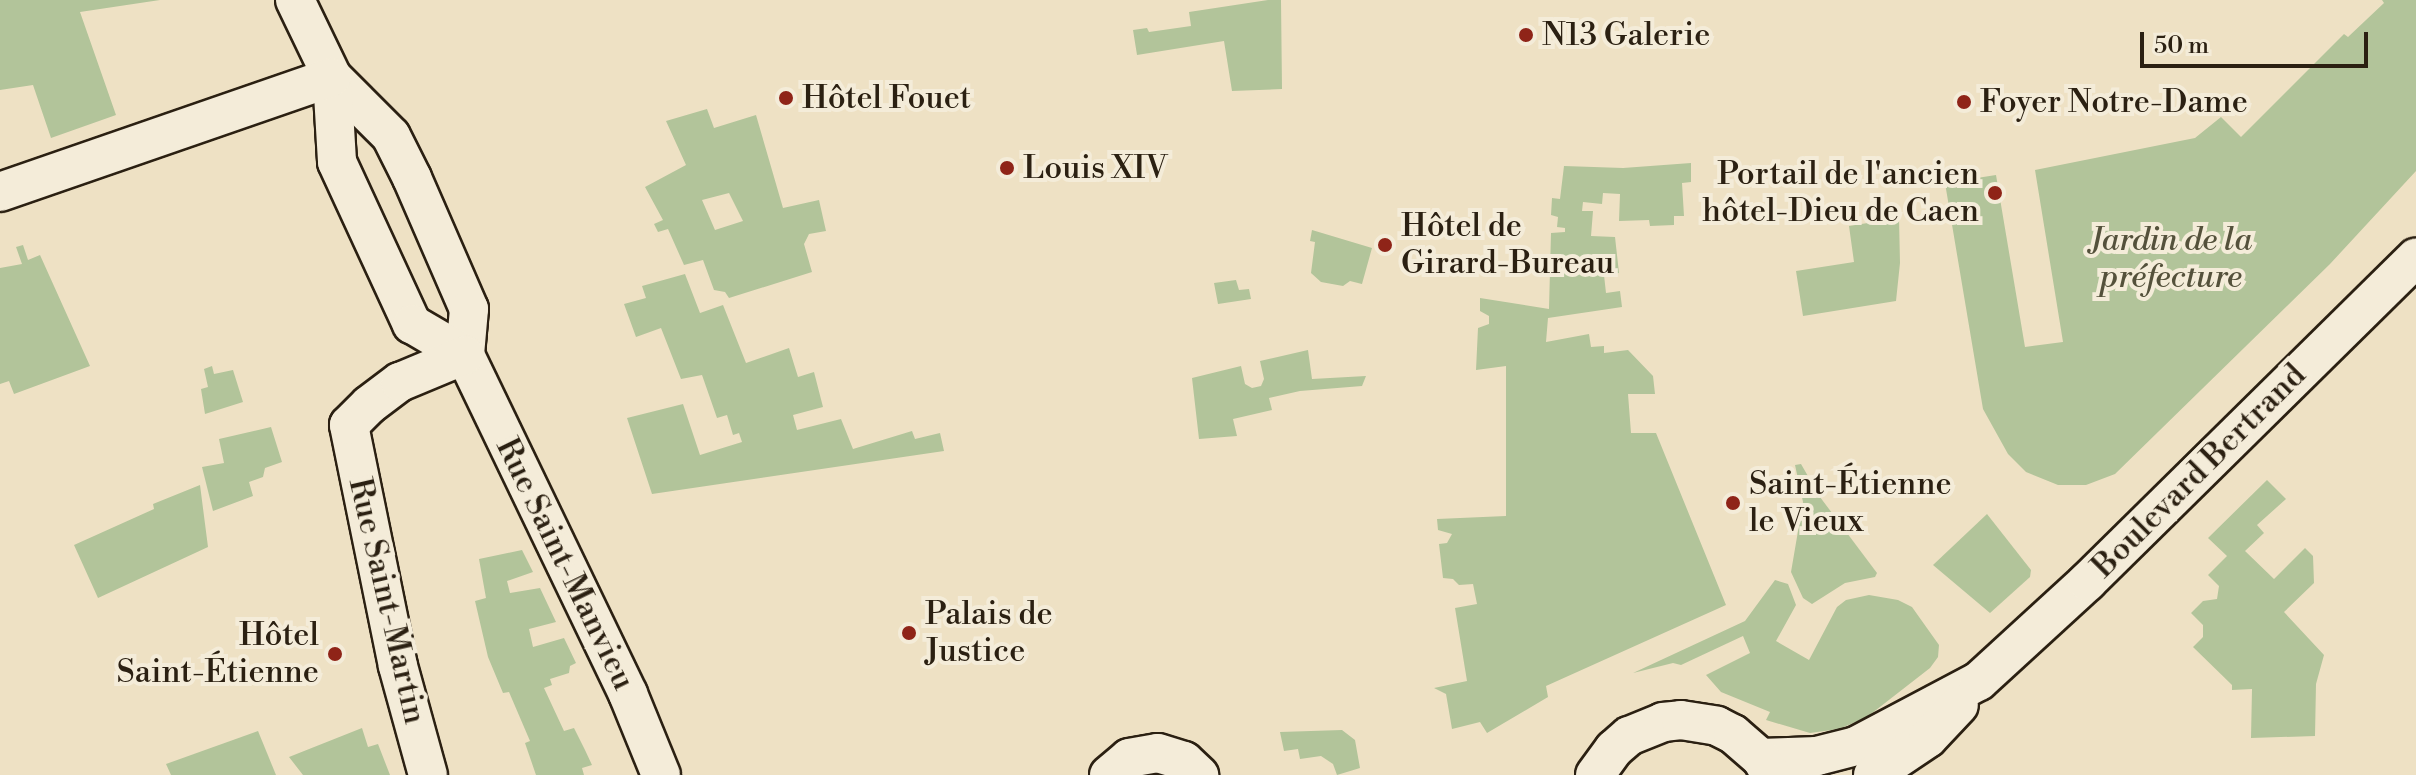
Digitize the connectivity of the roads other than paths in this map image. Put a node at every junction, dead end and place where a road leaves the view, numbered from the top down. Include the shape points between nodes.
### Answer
1 (295, 0) edge
2 (332, 77) junction
3 (0, 192) edge
4 (2416, 257) edge
5 (465, 355) junction
6 (1979, 681) junction
7 (1766, 766) edge
8 (428, 775) edge
9 (661, 775) edge
10 (1109, 775) edge
11 (1199, 775) edge
12 (1595, 775) edge
13 (1873, 775) edge

1 - 2 main road
2 - 3 main road
2 - 5 main road via 397,145 469,309
2 - 5 main road via 337,162 412,324
4 - 6 main road, Boulevard Bertrand via 2087,582
5 - 8 main road, Rue Saint-Martin via 400,382 349,425 398,666
5 - 9 main road, Rue Saint-Manvieu via 622,680
6 - 7 main road, Boulevard Bertrand via 1856,746
6 - 13 main road, Boulevard Bertrand via 1928,738
7 - 12 main road via 1749,745 1717,726 1681,720 1629,736
10 - 11 main road via 1129,758 1158,753 1184,761

